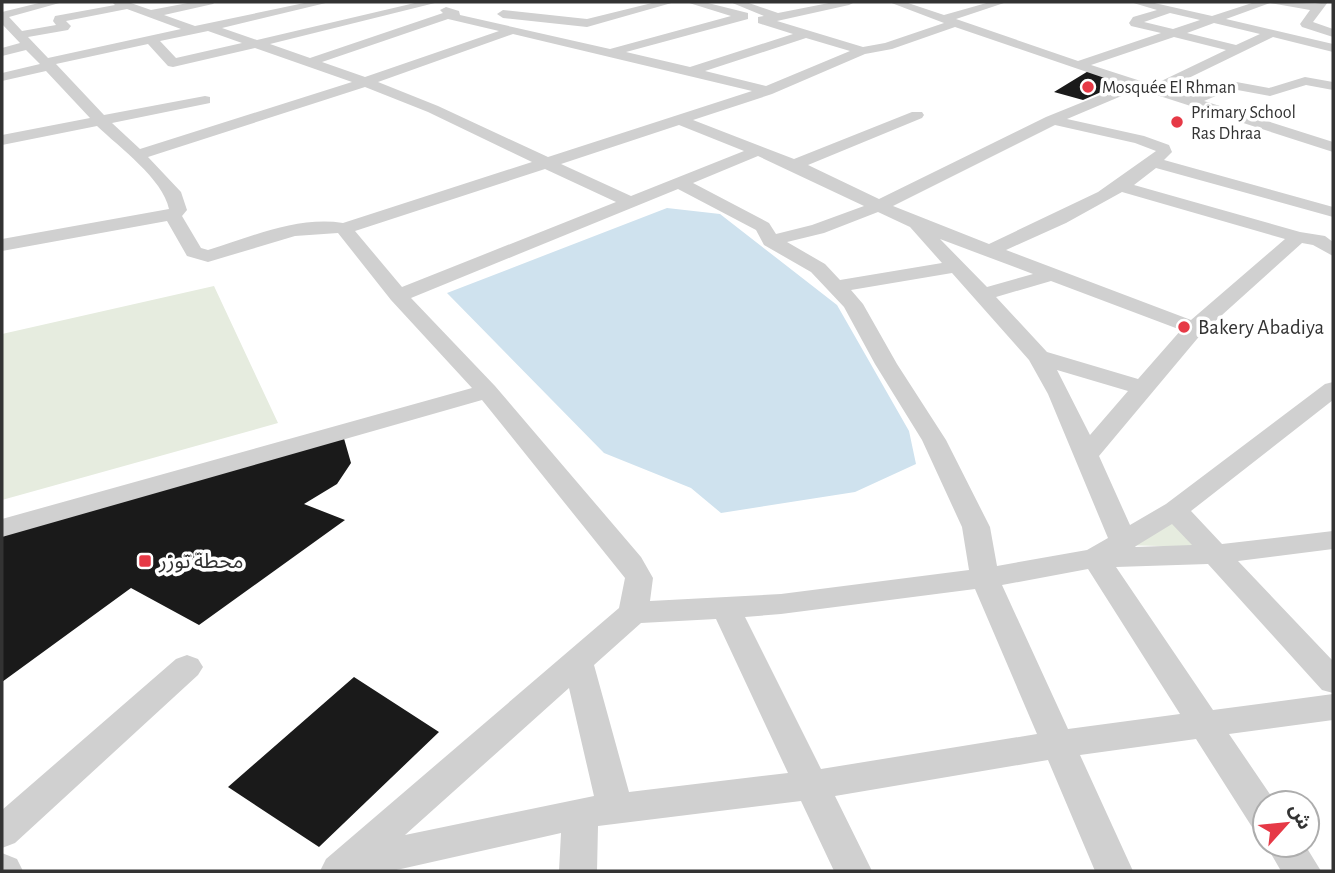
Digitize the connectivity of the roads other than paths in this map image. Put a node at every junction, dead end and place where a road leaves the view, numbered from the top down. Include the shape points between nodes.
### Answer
1 (57, 2) edge
2 (209, 2) edge
3 (324, 2) edge
4 (669, 2) edge
5 (692, 2) edge
6 (736, 2) edge
7 (849, 2) edge
8 (895, 2) edge
9 (1001, 2) edge
10 (1136, 2) edge
11 (1197, 2) edge
12 (1265, 2) edge
13 (1275, 2) edge
14 (424, 3) edge
15 (122, 4) edge
16 (294, 5) edge
17 (536, 5) dead end
18 (1316, 9) edge
19 (1172, 10) junction
20 (149, 14) junction
21 (503, 14) junction
22 (2, 16) edge
23 (449, 16) junction
24 (744, 16) junction
25 (777, 18) junction
26 (1213, 19) junction
27 (762, 20) junction
28 (950, 21) junction
29 (1333, 21) edge
30 (475, 22) junction
31 (201, 28) junction
32 (511, 31) junction
33 (807, 33) junction
34 (1173, 33) junction
35 (1272, 33) junction
36 (1333, 33) edge
37 (15, 35) edge
38 (152, 40) junction
39 (257, 45) junction
40 (1333, 48) edge
41 (1236, 49) junction
42 (2, 51) edge
43 (862, 51) junction
44 (610, 53) junction
45 (308, 62) junction
46 (49, 64) junction
47 (1079, 65) junction
48 (691, 71) junction
49 (2, 77) edge
50 (365, 82) junction
51 (1139, 84) junction
52 (1333, 86) edge
53 (1155, 89) junction
54 (766, 91) junction
55 (1194, 100) junction
56 (917, 115) dead end
57 (680, 120) junction
58 (1051, 120) junction
59 (103, 122) junction
60 (238, 123) junction
61 (2, 140) edge
62 (1333, 147) edge
63 (757, 150) junction
64 (138, 155) junction
65 (1153, 162) junction
66 (546, 164) junction
67 (794, 165) junction
68 (679, 183) junction
69 (1119, 186) junction
70 (631, 203) junction
71 (879, 206) junction
72 (1333, 212) edge
73 (172, 215) junction
74 (910, 221) junction
75 (344, 229) junction
76 (1298, 237) junction
77 (771, 241) junction
78 (2, 245) edge
79 (991, 250) junction
80 (1333, 250) edge
81 (958, 266) junction
82 (1054, 274) junction
83 (838, 286) junction
84 (984, 294) junction
85 (398, 296) junction
86 (1194, 328) junction
87 (1039, 357) junction
88 (1143, 388) junction
89 (1333, 388) edge
90 (487, 391) junction
91 (1333, 403) edge
92 (1301, 412) junction
93 (1087, 454) junction
94 (1175, 510) junction
95 (2, 528) edge
96 (1333, 540) edge
97 (1124, 543) junction
98 (1218, 554) junction
99 (1095, 558) junction
100 (984, 576) junction
101 (726, 608) junction
102 (633, 613) junction
103 (578, 662) junction
104 (187, 667) dead end
105 (1333, 681) edge
106 (1333, 707) edge
107 (1206, 726) junction
108 (1060, 744) junction
109 (814, 785) junction
110 (1251, 795) edge
111 (615, 808) junction
112 (580, 813) junction
113 (2, 832) edge
114 (342, 868) edge
115 (578, 871) edge
116 (853, 871) edge
117 (1114, 871) edge

1 - 22 street
2 - 20 street
3 - 16 street
4 - 21 street via 580,24
5 - 24 street
6 - 25 street
7 - 25 street
8 - 28 street
9 - 28 street
10 - 19 street
11 - 19 street
12 - 26 street
13 - 18 street
14 - 23 street via 455,13
14 - 39 street
15 - 20 street
15 - 37 street via 59,19 64,27
16 - 31 street
17 - 21 street
18 - 29 street
18 - 36 street via 1307,25
19 - 26 street
19 - 34 street via 1135,21
20 - 31 street
21 - 30 street
22 - 37 street
23 - 30 street
23 - 45 street
24 - 27 street
24 - 44 street
25 - 27 street
26 - 34 street
26 - 35 street
27 - 33 street
28 - 43 street via 888,46
28 - 47 street
30 - 32 street
31 - 38 street
31 - 39 street
32 - 44 street
32 - 50 street
33 - 43 street
33 - 48 street
34 - 41 street
34 - 47 street
35 - 40 street
35 - 41 street
37 - 42 street
37 - 46 street
38 - 39 street via 177,68
38 - 46 street
39 - 45 street
41 - 53 street
43 - 54 street
44 - 48 street
45 - 50 street
46 - 49 street
46 - 59 street
47 - 51 street
48 - 54 street
50 - 60 street
50 - 66 street
51 - 53 street
51 - 58 street
52 - 55 street via 1305,81 1270,92 1234,85
53 - 55 street
54 - 57 street
55 - 62 street
56 - 67 street
57 - 63 street
57 - 66 street
58 - 65 street via 1163,148
58 - 71 street
59 - 60 street via 201,95
59 - 61 street
59 - 64 street
60 - 64 street
63 - 67 street
63 - 68 street
64 - 73 street via 174,196 178,210
65 - 69 street
65 - 72 street
66 - 70 street
66 - 75 street
67 - 71 street
68 - 70 street
68 - 77 street via 763,227
69 - 76 street
69 - 79 street via 1077,211
70 - 85 street
71 - 74 street
71 - 77 street
73 - 75 street via 199,256 302,230
73 - 78 street
74 - 79 street
74 - 81 street
75 - 85 street
76 - 80 street via 1318,240
76 - 86 street
77 - 83 street via 818,268
79 - 82 street
81 - 83 street
81 - 84 street
82 - 84 street
82 - 86 street
83 - 100 street via 934,440 976,527
84 - 87 street
85 - 90 street
86 - 88 street
87 - 88 street
87 - 93 street
88 - 93 street
89 - 92 street
90 - 95 street
90 - 102 street via 631,564 639,578
91 - 92 street
92 - 94 street
93 - 97 street
94 - 97 street
94 - 98 street
96 - 98 street
97 - 99 street
98 - 99 street
98 - 105 street
99 - 100 street
99 - 107 street
100 - 101 street
100 - 108 street
101 - 102 street
101 - 109 street
102 - 103 street
103 - 111 street
103 - 114 street
104 - 113 street
106 - 107 street
107 - 108 street
107 - 110 street
108 - 109 street
108 - 117 street
109 - 111 street
109 - 116 street
111 - 112 street
112 - 114 street
112 - 115 street

